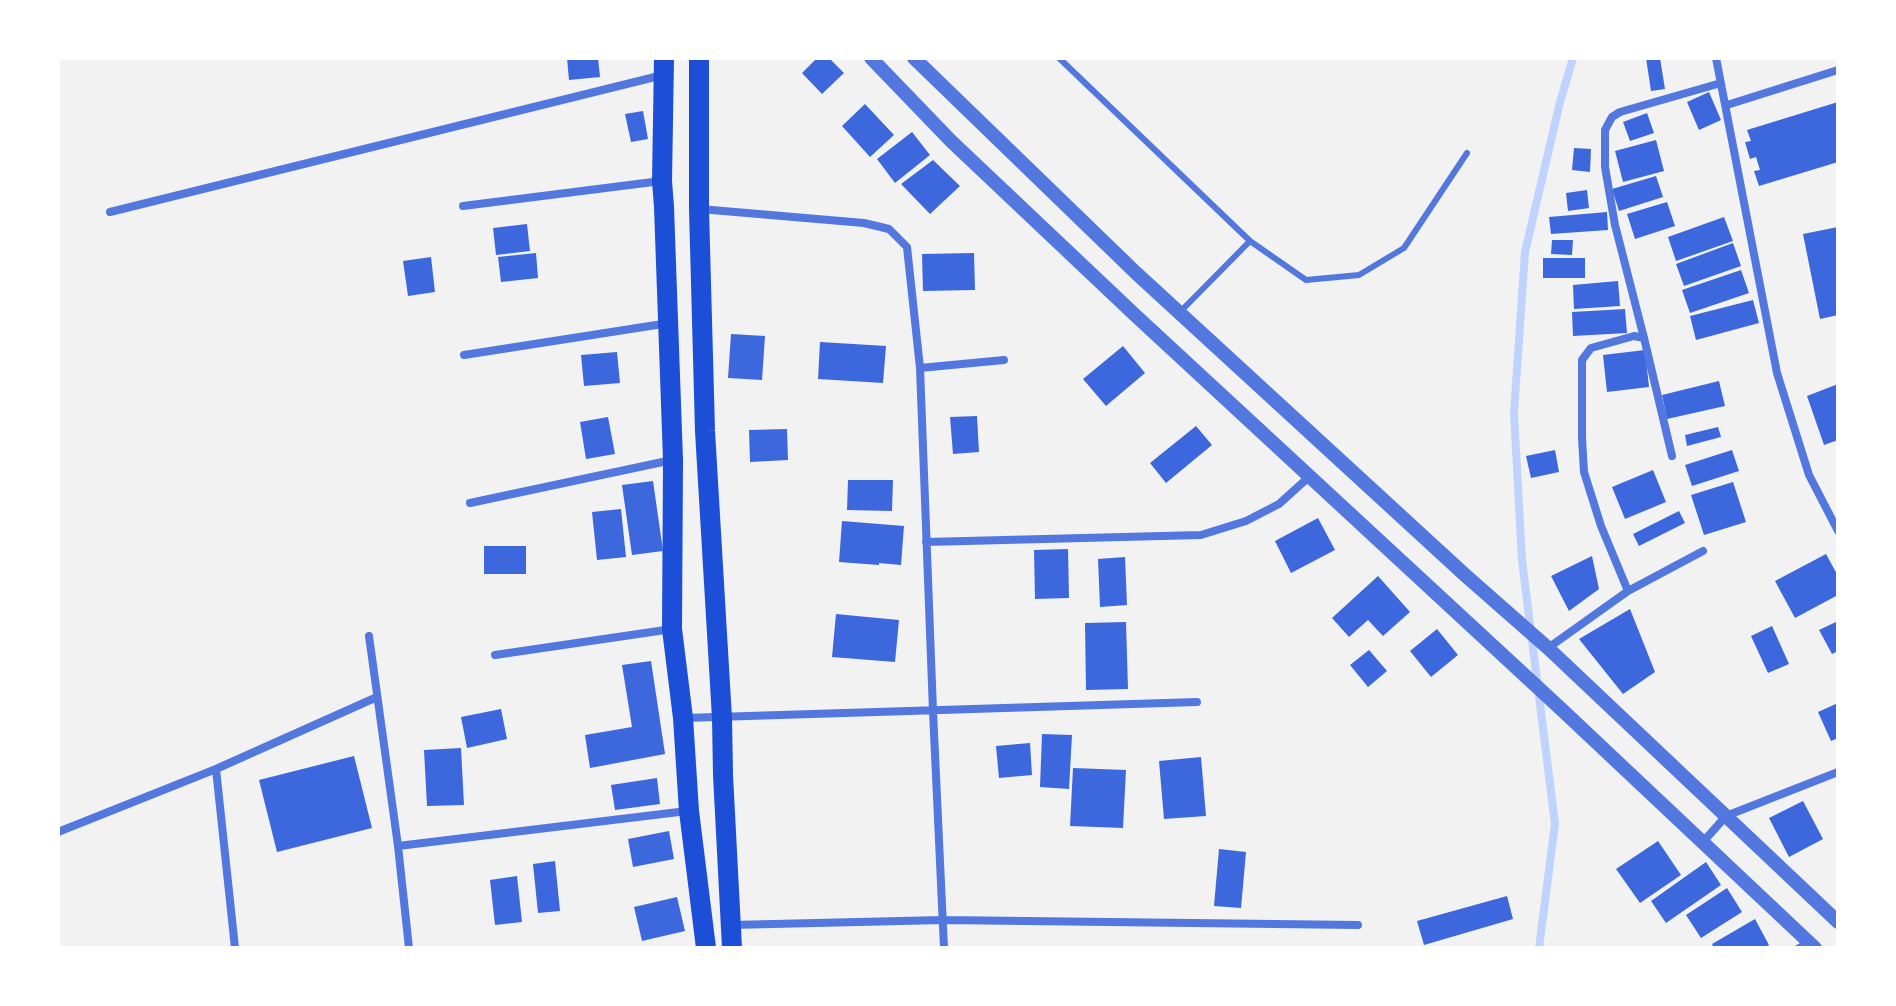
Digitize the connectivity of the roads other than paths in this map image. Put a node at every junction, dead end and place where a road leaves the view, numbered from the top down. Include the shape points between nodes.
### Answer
1 (699, 58) edge
2 (871, 58) edge
3 (914, 58) edge
4 (1059, 58) edge
5 (1716, 58) edge
6 (664, 66) edge
7 (1838, 70) edge
8 (1721, 83) junction
9 (1727, 105) junction
10 (1467, 153) dead end
11 (662, 181) junction
12 (463, 206) dead end
13 (699, 209) junction
14 (110, 212) dead end
15 (1250, 241) junction
16 (1179, 313) junction
17 (669, 323) junction
18 (1644, 338) junction
19 (464, 355) dead end
20 (1004, 360) dead end
21 (920, 368) junction
22 (1672, 456) dead end
23 (673, 460) junction
24 (1310, 476) junction
25 (470, 503) dead end
26 (1838, 531) edge
27 (926, 542) junction
28 (1703, 551) dead end
29 (1628, 591) junction
30 (672, 629) junction
31 (369, 636) dead end
32 (1546, 645) junction
33 (495, 655) dead end
34 (377, 697) junction
35 (1197, 702) dead end
36 (933, 711) junction
37 (683, 718) junction
38 (722, 718) junction
39 (216, 769) junction
40 (1838, 772) edge
41 (689, 811) junction
42 (1726, 816) junction
43 (58, 832) edge
44 (1703, 842) junction
45 (398, 846) junction
46 (943, 920) junction
47 (1838, 922) edge
48 (730, 925) junction
49 (1358, 925) dead end
50 (1808, 946) edge
51 (235, 948) edge
52 (409, 948) edge
53 (706, 948) edge
54 (732, 948) edge
55 (944, 948) edge

1 - 13 main road
2 - 24 street via 951,141
3 - 16 street
4 - 15 lane
5 - 8 street
6 - 11 main road
6 - 14 street
7 - 9 street
8 - 9 street
8 - 18 street via 1620,112 1605,130 1615,225
9 - 26 street via 1777,373 1809,475
10 - 15 lane via 1404,248 1359,275 1306,280
11 - 12 street
11 - 17 main road
13 - 21 street via 889,229 907,247
13 - 38 main road via 705,431
15 - 16 lane
16 - 32 street
17 - 19 street
17 - 23 main road
18 - 22 street
18 - 29 street via 1591,348 1582,360 1584,472
20 - 21 street
21 - 27 street
23 - 25 street
23 - 30 main road
24 - 27 street via 1279,504 1201,535
24 - 44 street
27 - 36 street
28 - 29 street
29 - 32 street
30 - 33 street
30 - 37 main road
31 - 34 street
32 - 42 street
34 - 39 street
34 - 45 street
35 - 36 street
36 - 38 street
36 - 46 street
37 - 38 street
37 - 41 main road
38 - 48 main road
39 - 43 street
39 - 51 street
40 - 42 street
41 - 45 street
41 - 53 main road
42 - 44 street
42 - 47 street
44 - 50 street
45 - 52 street
46 - 48 street
46 - 49 street
46 - 55 street
48 - 54 main road

